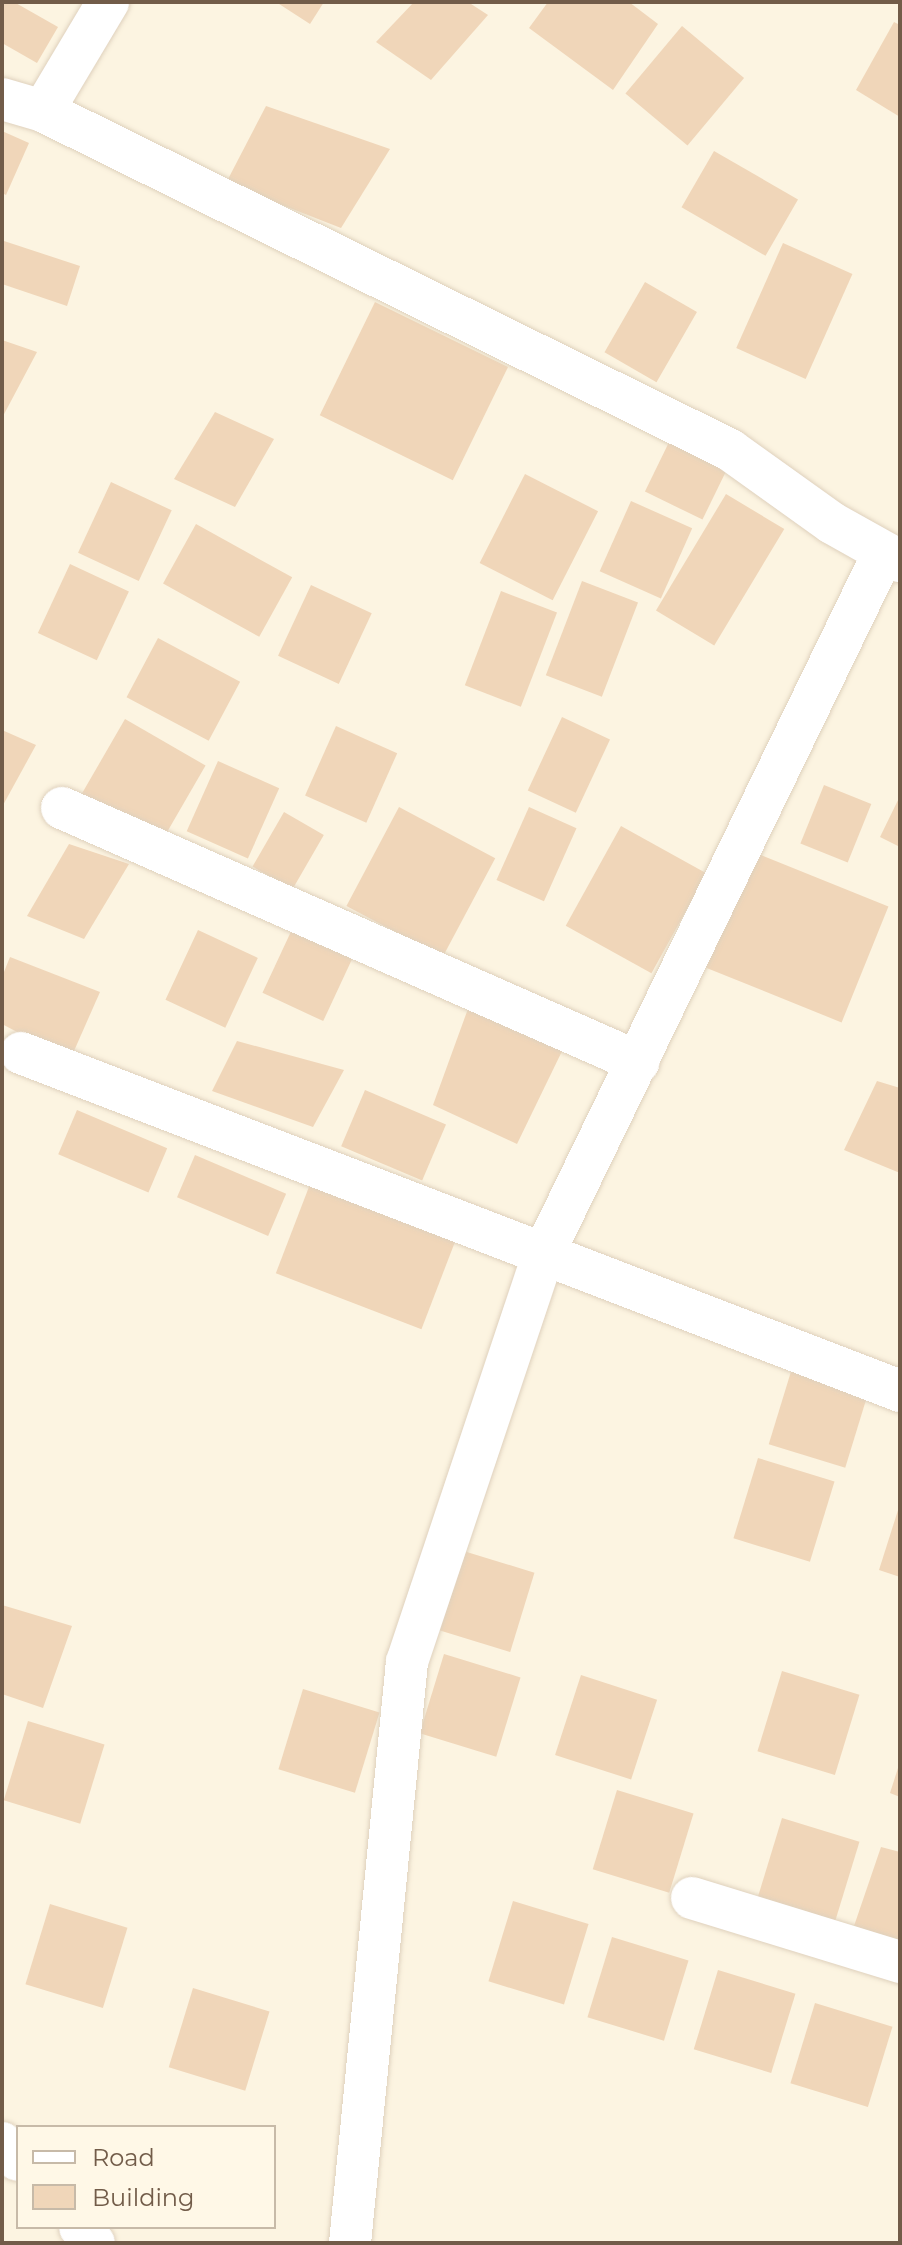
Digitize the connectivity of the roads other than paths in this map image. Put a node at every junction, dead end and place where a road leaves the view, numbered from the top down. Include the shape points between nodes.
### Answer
1 (108, 2) edge
2 (2, 99) edge
3 (43, 111) junction
4 (892, 556) edge
5 (62, 808) dead end
6 (21, 1053) dead end
7 (638, 1062) junction
8 (543, 1255) junction
9 (900, 1391) edge
10 (692, 1898) dead end
11 (900, 1962) edge
12 (2, 2143) edge
13 (16, 2158) edge
14 (350, 2243) edge

1 - 3 street
2 - 3 street
3 - 4 street via 730,450 832,523
4 - 7 street
5 - 7 street
6 - 8 street
7 - 8 street
8 - 9 street
8 - 14 street via 407,1662
10 - 11 street
12 - 13 street

